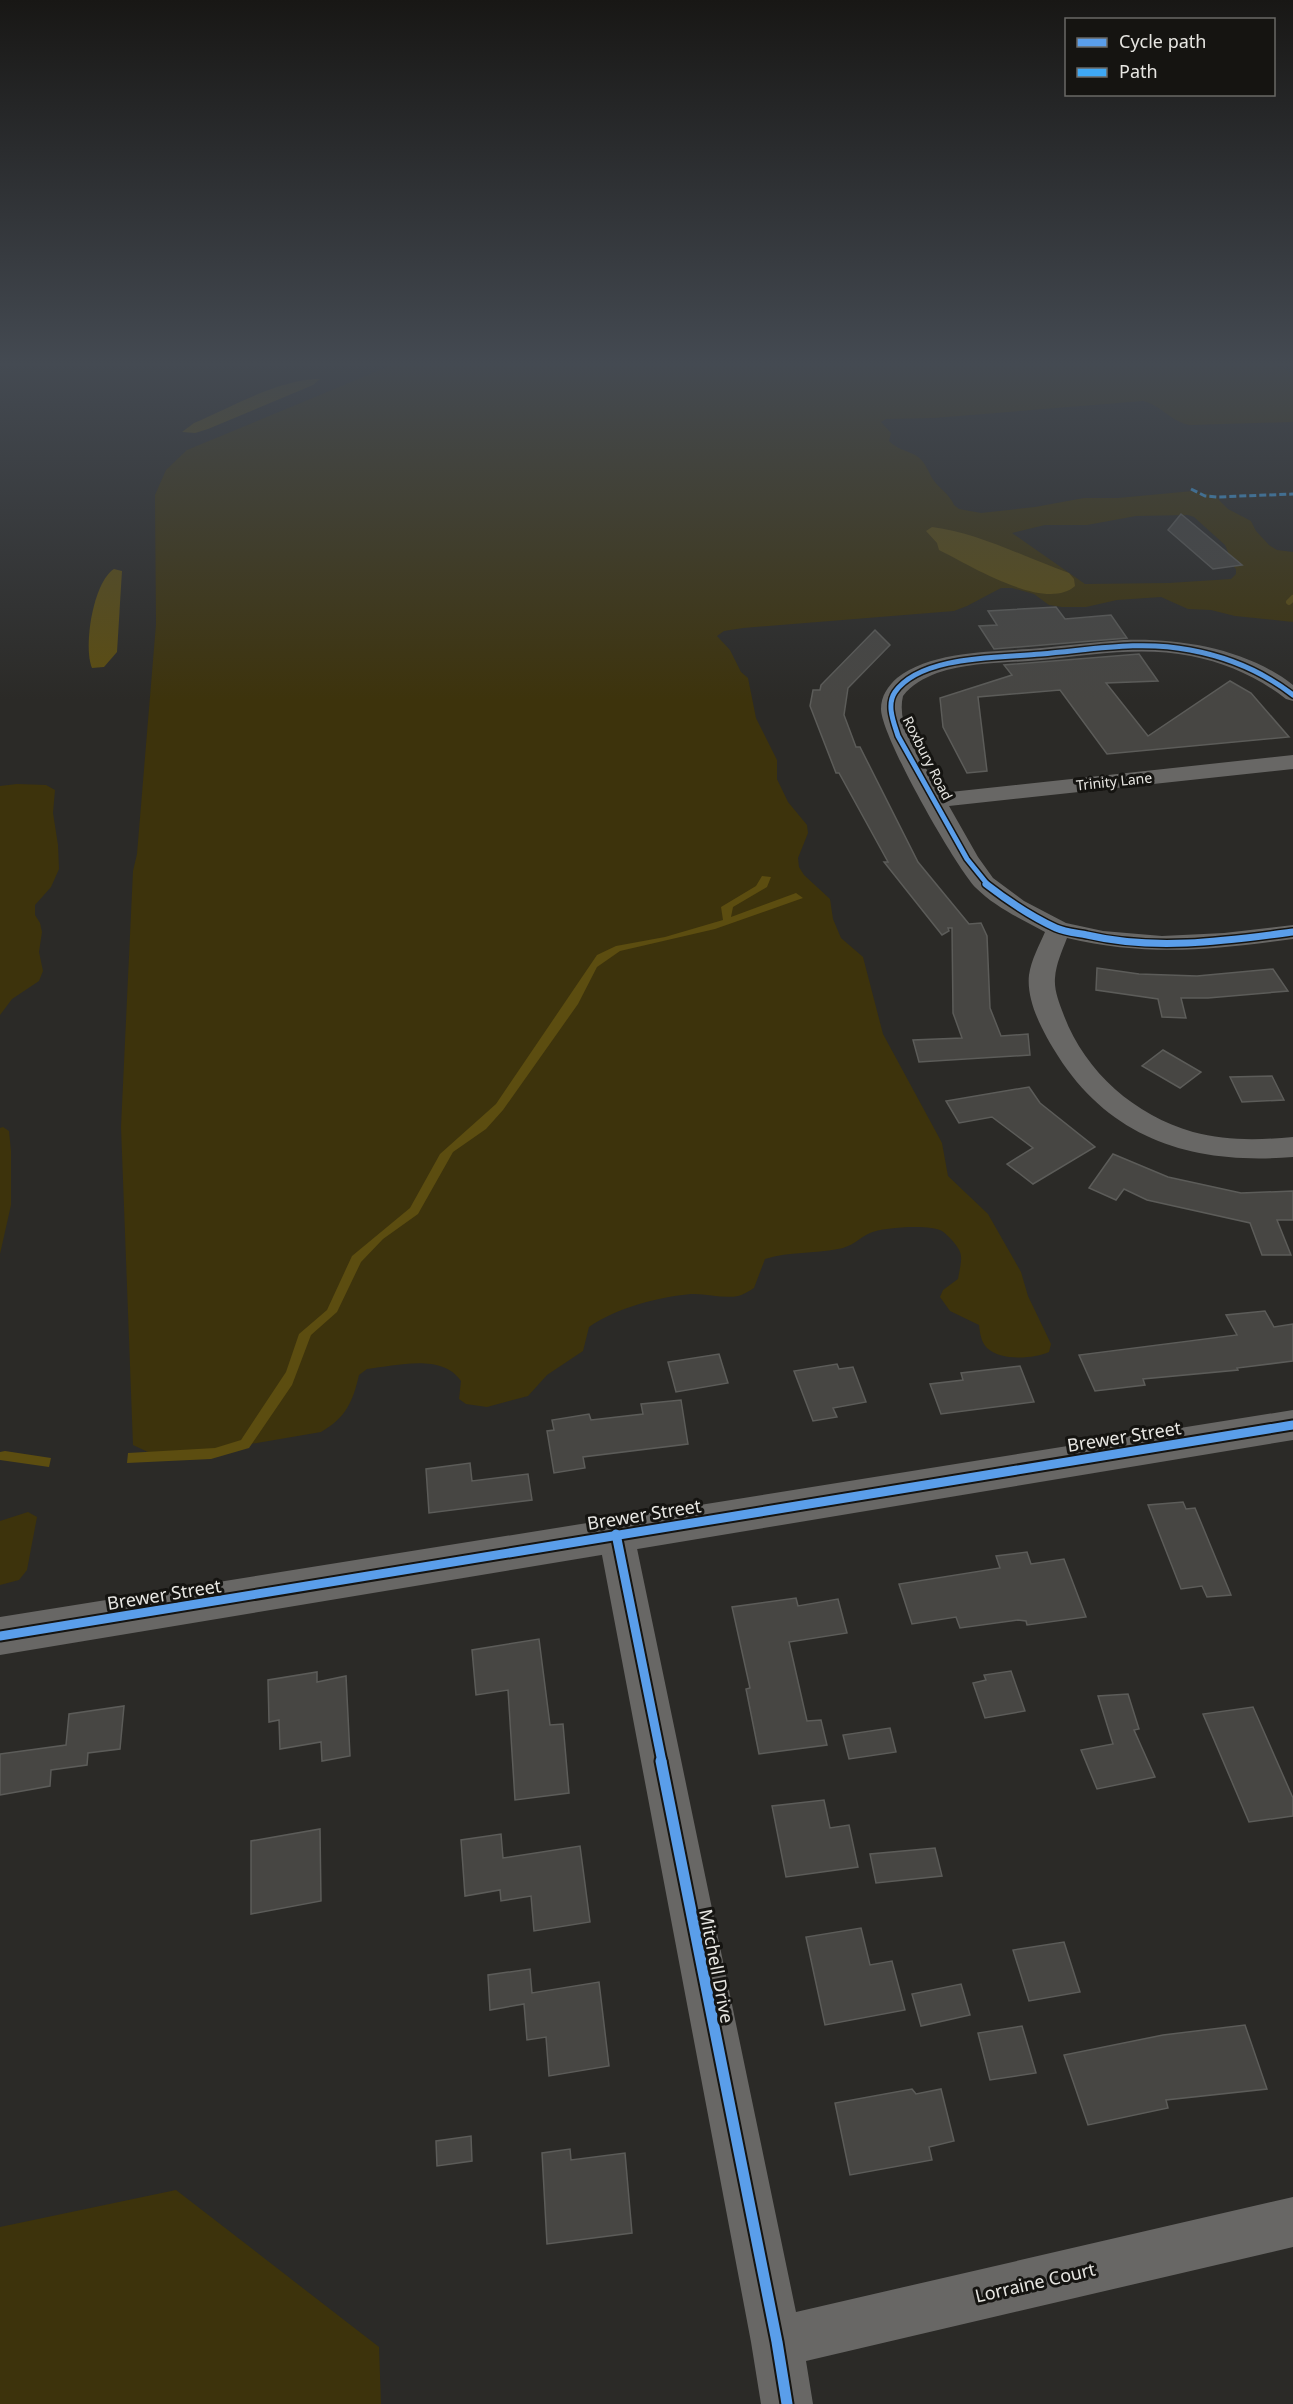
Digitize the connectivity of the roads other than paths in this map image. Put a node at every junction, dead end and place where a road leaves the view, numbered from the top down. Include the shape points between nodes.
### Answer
1 (1293, 696) edge
2 (1293, 762) edge
3 (934, 801) junction
4 (1058, 929) junction
5 (1293, 932) edge
6 (1293, 1147) edge
7 (1293, 1425) edge
8 (616, 1534) junction
9 (0, 1636) edge
10 (1293, 2222) edge
11 (777, 2342) junction
12 (787, 2404) edge

1 - 3 street, Roxbury Road via 1260,671 1222,657 1172,647 1133,646 967,661 933,668 907,679 894,696 891,714 898,736
2 - 3 street, Trinity Lane
3 - 4 street, Roxbury Road via 985,883
4 - 5 street, Roxbury Road via 1103,939 1162,944
4 - 6 street via 1042,978 1052,1025 1075,1067 1111,1104 1158,1132 1218,1148
7 - 8 main road, Brewer Street
8 - 9 main road, Brewer Street
8 - 11 street, Mitchell Drive
10 - 11 street, Lorraine Court
11 - 12 street, Mitchell Drive

